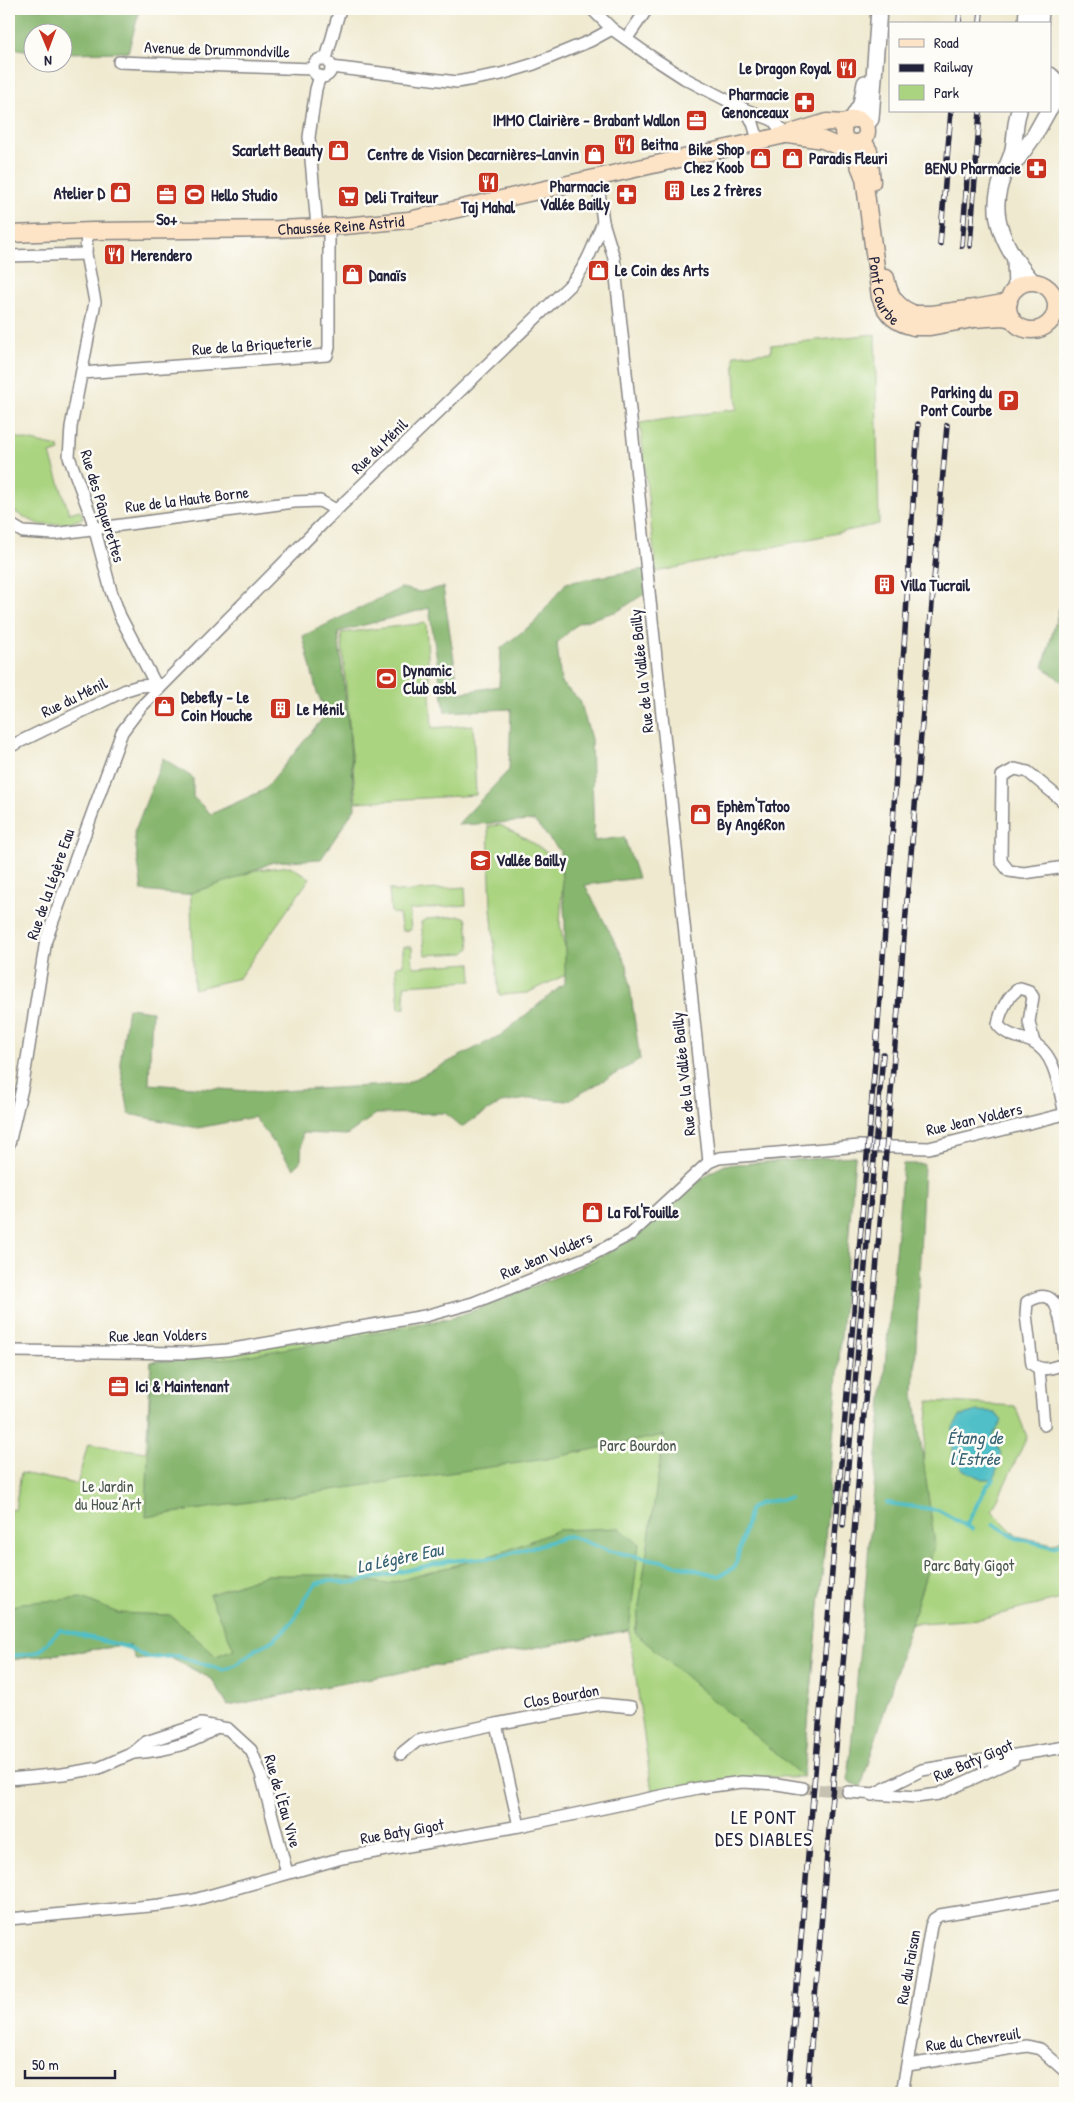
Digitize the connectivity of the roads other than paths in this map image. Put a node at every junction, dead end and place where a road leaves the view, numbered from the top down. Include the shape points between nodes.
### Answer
1 (340, 9) edge
2 (592, 9) edge
3 (647, 9) edge
4 (870, 9) edge
5 (879, 9) edge
6 (1027, 9) edge
7 (1041, 9) edge
8 (1026, 22) edge
9 (1040, 22) edge
10 (612, 29) junction
11 (627, 38) junction
12 (119, 62) dead end
13 (328, 63) junction
14 (317, 72) junction
15 (1052, 77) edge
16 (1062, 90) edge
17 (1052, 106) edge
18 (746, 110) junction
19 (1019, 112) edge
20 (1047, 112) edge
21 (854, 134) junction
22 (785, 135) junction
23 (758, 140) junction
24 (597, 177) junction
25 (1004, 177) junction
26 (604, 222) junction
27 (323, 227) junction
28 (87, 231) junction
29 (9, 234) edge
30 (86, 254) junction
31 (9, 256) edge
32 (1015, 260) junction
33 (1033, 282) junction
34 (1012, 295) junction
35 (1060, 303) edge
36 (975, 314) junction
37 (1012, 319) junction
38 (82, 373) junction
39 (336, 510) junction
40 (13, 526) dead end
41 (94, 527) junction
42 (160, 684) junction
43 (9, 747) edge
44 (1065, 803) edge
45 (1065, 867) edge
46 (1034, 1043) junction
47 (1065, 1114) edge
48 (9, 1144) edge
49 (709, 1162) junction
50 (9, 1351) edge
51 (1065, 1353) edge
52 (1065, 1364) edge
53 (1039, 1369) junction
54 (1044, 1424) dead end
55 (631, 1707) dead end
56 (496, 1724) junction
57 (1065, 1747) edge
58 (401, 1754) dead end
59 (1028, 1754) junction
60 (9, 1779) edge
61 (802, 1788) tunnel mouth
62 (848, 1792) tunnel mouth
63 (872, 1795) junction
64 (519, 1826) junction
65 (287, 1873) junction
66 (1065, 1894) edge
67 (9, 1919) edge
68 (908, 2066) junction
69 (1065, 2071) edge
70 (902, 2093) edge

1 - 13 street
2 - 10 street
3 - 11 street
4 - 21 street via 865,86
5 - 21 street via 871,119
6 - 8 street
7 - 9 street
10 - 11 street
10 - 13 street via 534,64 457,82
11 - 18 street via 684,78
12 - 14 street, Avenue de Drummondville
13 - 14 street via 315,62
14 - 27 street via 309,137
15 - 16 street
16 - 17 street
18 - 22 street via 773,120
18 - 23 street
19 - 25 street
20 - 25 street
21 - 22 main road, Chaussée Reine Astrid via 822,140
21 - 22 main road, Chaussée Reine Astrid via 827,122
21 - 36 main road, Pont Courbe, bridge via 869,151 890,296 915,321 932,314
22 - 23 main road, Chaussée Reine Astrid
23 - 24 main road, Chaussée Reine Astrid
24 - 26 street, Rue de la Vallée Bailly
24 - 27 main road, Chaussée Reine Astrid via 409,220
25 - 32 street via 999,188 997,215
26 - 39 street, Rue du Ménil via 587,260 571,284
26 - 49 street, Rue de la Vallée Bailly via 615,268
27 - 28 main road, Chaussée Reine Astrid
27 - 38 street, Rue de la Briqueterie via 327,355
28 - 29 main road, Chaussée Reine Astrid
28 - 30 street, Rue des Pâquerettes
30 - 31 street
30 - 38 street, Rue des Pâquerettes via 95,302
32 - 33 street
32 - 34 street
33 - 34 main road via 1023,284
33 - 35 main road via 1045,286
34 - 36 main road, Pont Courbe
34 - 37 main road via 1008,308
35 - 37 main road via 1050,322 1034,330 1022,327
36 - 37 main road, Pont Courbe via 985,318
38 - 41 street, Rue des Pâquerettes via 69,457
39 - 41 street, Rue de la Haute Borne via 320,502 294,502
39 - 42 street, Rue du Ménil via 198,651
40 - 41 street, Rue de la Haute Borne via 23,532 38,534
41 - 42 street, Rue des Pâquerettes via 120,616
42 - 43 street, Rue du Ménil via 126,690
42 - 48 street, Rue de la Légère Eau via 122,732 46,940 23,1084
44 - 45 street via 1028,772 1015,769 1002,776 1001,862 1009,871 1024,873
46 - 46 street via 1010,1034 998,1025 1011,994 1020,988 1029,991 1033,997 1029,1022
46 - 47 street via 1046,1053 1052,1065
47 - 49 street, Rue Jean Volders via 929,1148 860,1146 729,1156
49 - 50 street, Rue Jean Volders via 640,1226 590,1256 473,1303 425,1316 227,1350 190,1353
51 - 53 street via 1054,1301 1046,1296 1027,1302 1032,1364
52 - 53 street
53 - 54 street
55 - 56 street, Clos Bourdon via 600,1704
56 - 58 street, Clos Bourdon via 417,1740
56 - 64 street
57 - 59 street, Rue Baty Gigot
59 - 63 street, Rue Baty Gigot via 922,1770
59 - 63 street, Rue Baty Gigot via 939,1794 916,1797
60 - 65 street, Rue de l'Eau Vive via 99,1768 133,1753 146,1742 201,1724 228,1730 251,1750 261,1774
61 - 64 street, Rue Baty Gigot via 733,1783
62 - 63 street, Rue Baty Gigot
64 - 65 street, Rue Baty Gigot via 342,1858
65 - 67 street, Rue Baty Gigot via 194,1900
66 - 68 street, Rue du Faisan via 940,1915 934,1919
68 - 69 street, Rue du Chevreuil via 1027,2046 1040,2049
68 - 70 street, Rue du Faisan

